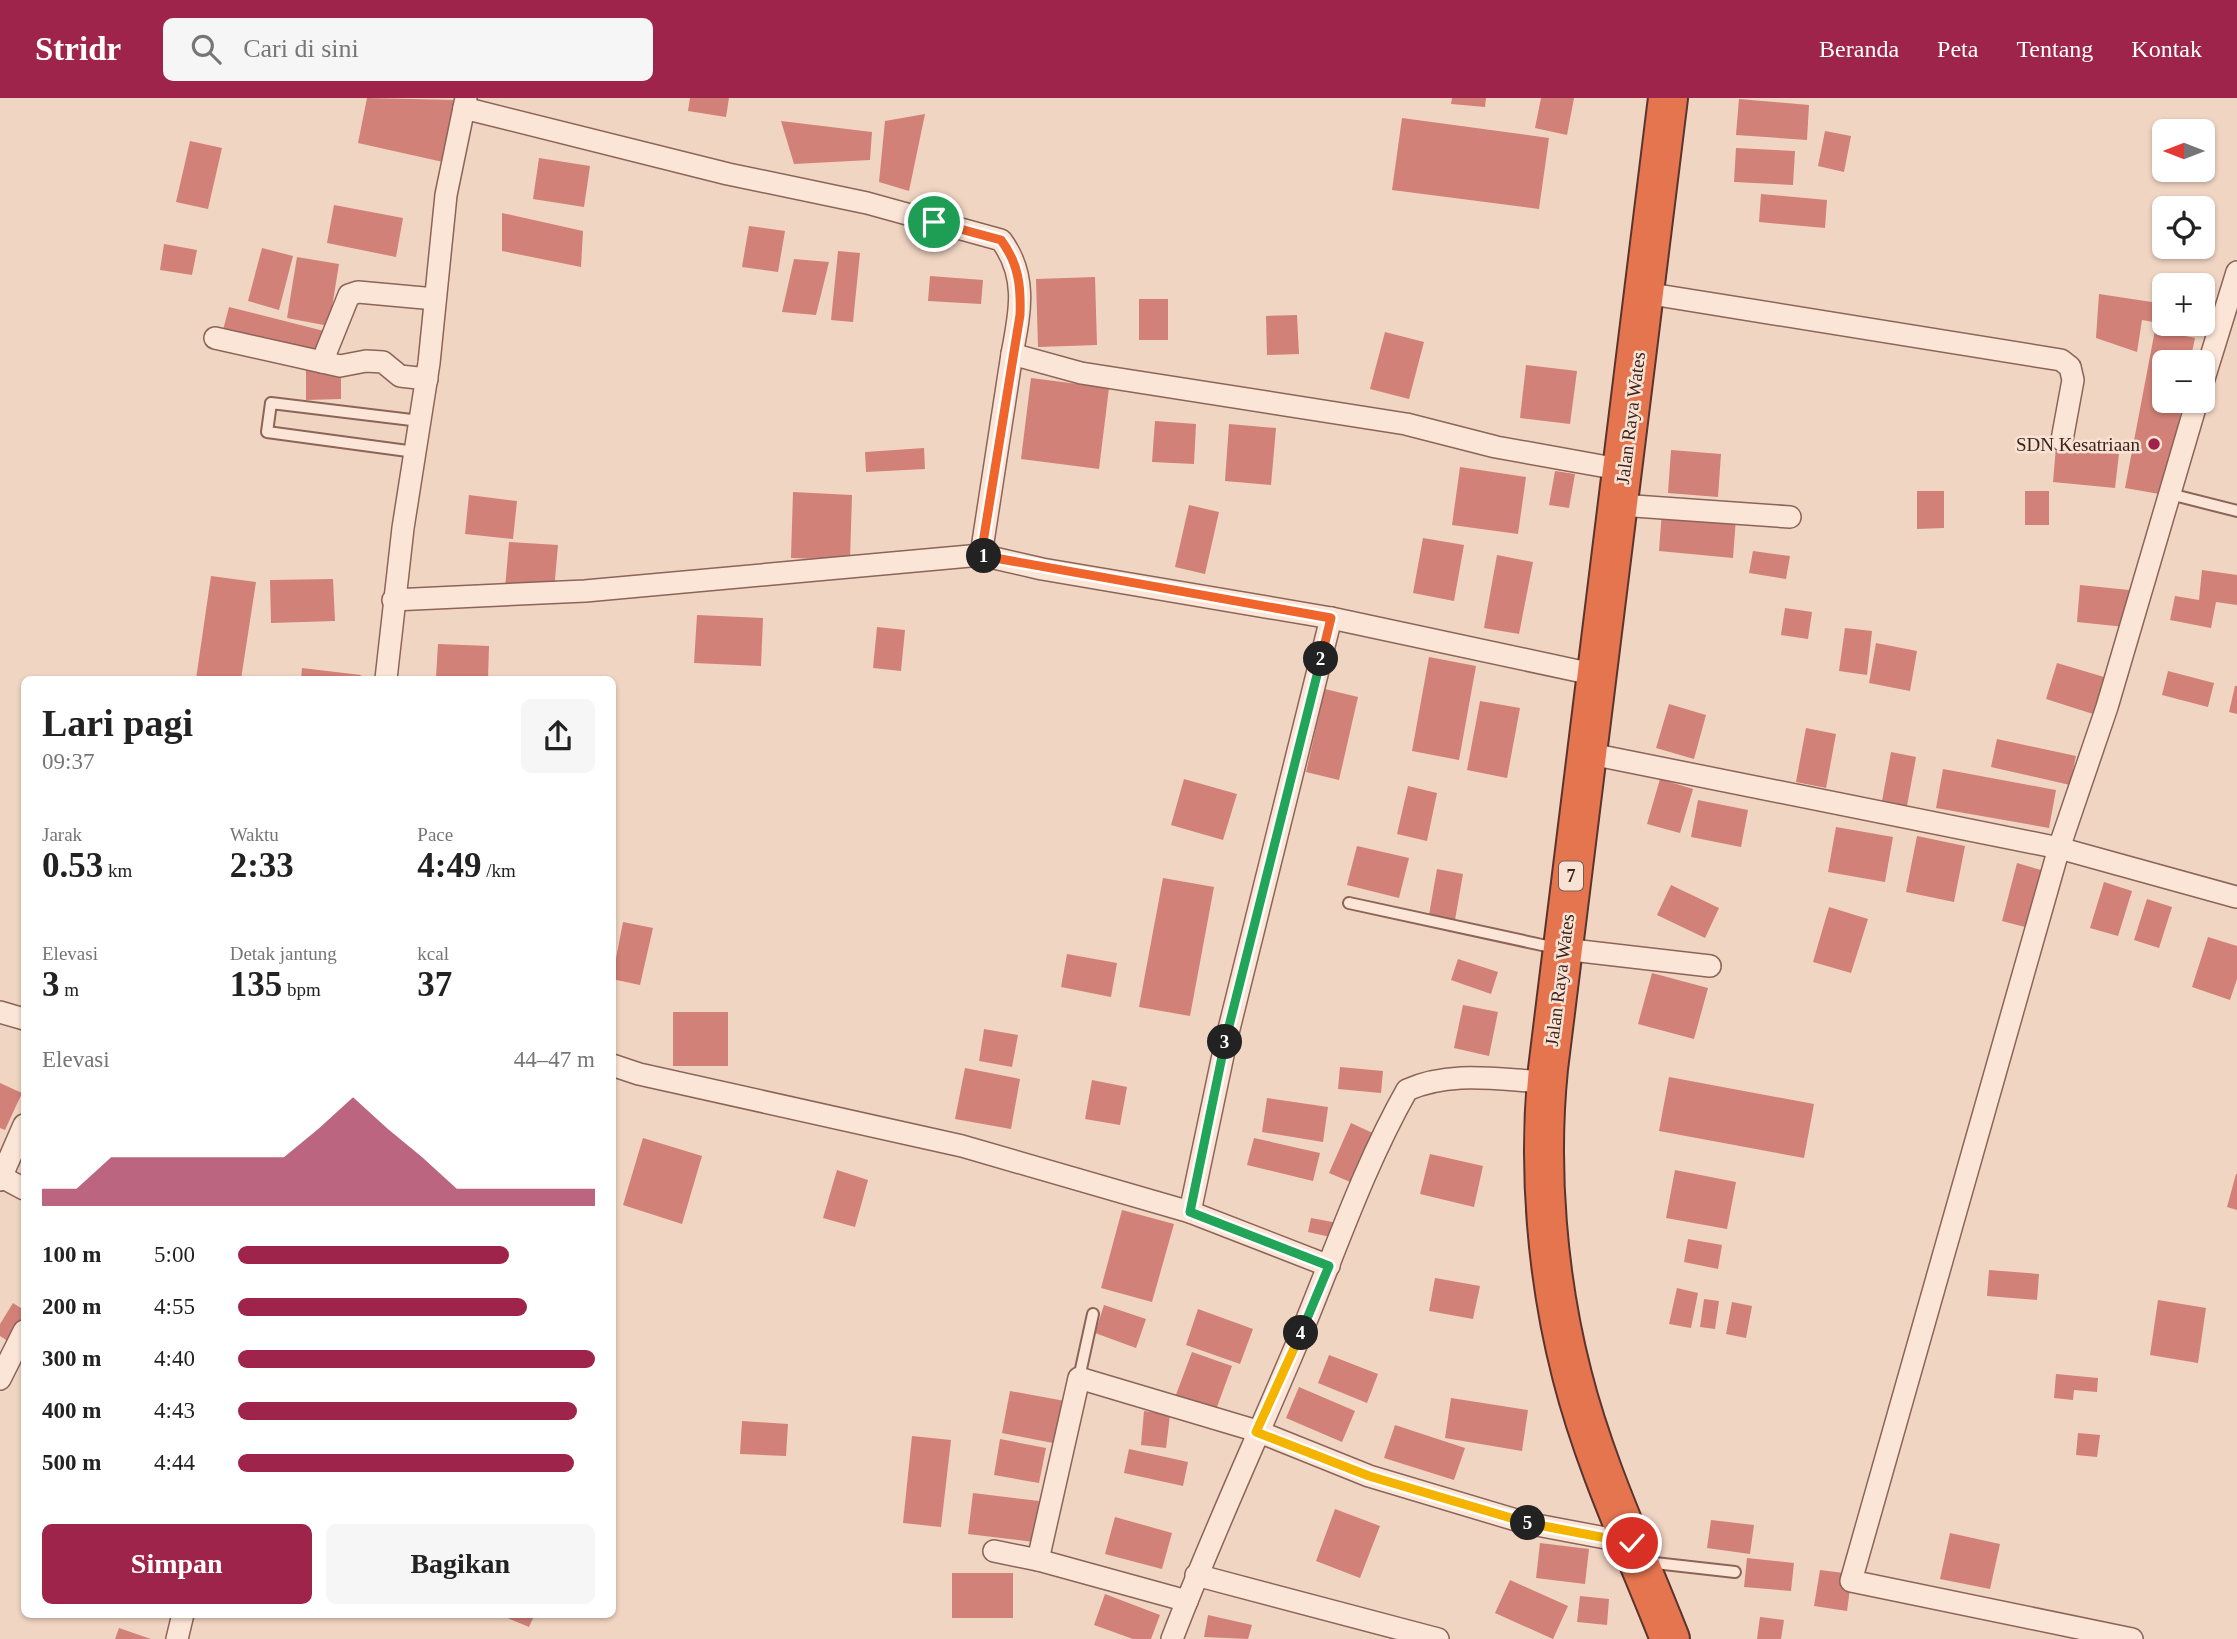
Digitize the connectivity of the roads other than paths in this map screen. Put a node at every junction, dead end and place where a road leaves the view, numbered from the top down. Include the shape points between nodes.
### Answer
1 (1668, 98) edge
2 (465, 103) edge
3 (2237, 272) edge
4 (1645, 293) junction
5 (435, 299) junction
6 (215, 338) dead end
7 (2213, 350) edge
8 (1012, 354) junction
9 (322, 362) junction
10 (427, 379) junction
11 (2194, 413) edge
12 (420, 421) junction
13 (2062, 440) dead end
14 (415, 452) junction
15 (1622, 487) junction
16 (2170, 494) junction
17 (2237, 511) edge
18 (1790, 517) dead end
19 (981, 555) junction
20 (393, 600) junction
21 (1331, 618) junction
22 (1597, 675) junction
23 (386, 676) edge
24 (1586, 753) junction
25 (2059, 848) junction
26 (2236, 897) edge
27 (1349, 903) dead end
28 (1563, 949) junction
29 (1710, 966) dead end
30 (0, 1012) edge
31 (21, 1018) edge
32 (616, 1066) edge
33 (1547, 1082) junction
34 (21, 1132) edge
35 (0, 1178) edge
36 (21, 1188) edge
37 (1190, 1212) junction
38 (1329, 1266) junction
39 (1093, 1314) dead end
40 (21, 1337) edge
41 (1079, 1378) junction
42 (0, 1379) edge
43 (1256, 1432) junction
44 (994, 1551) dead end
45 (1636, 1552) junction
46 (1038, 1560) junction
47 (1735, 1572) dead end
48 (1196, 1575) junction
49 (1187, 1601) junction
50 (182, 1618) edge
51 (177, 1639) edge
52 (1172, 1639) edge
53 (1438, 1639) edge
54 (1670, 1639) edge
55 (2132, 1639) edge

1 - 4 highway, Jalan Raya Wates / 7
2 - 5 street via 446,195
2 - 8 street via 728,174 867,203 1001,240 1017,266 1021,295
3 - 7 street
4 - 13 street via 2061,360 2070,367 2073,380
4 - 15 highway, Jalan Raya Wates / 7
5 - 9 street via 349,295
5 - 10 street
6 - 9 street
8 - 15 street via 1081,373 1406,424
8 - 19 street
9 - 10 street via 344,367 375,361 389,365 400,376
10 - 12 street
11 - 16 street
12 - 14 street
12 - 14 lane via 271,403 267,432
14 - 20 street
15 - 18 street
15 - 22 highway, Jalan Raya Wates / 7
16 - 17 lane
16 - 25 street via 2107,707
19 - 20 street via 585,591
19 - 21 street
20 - 23 street
21 - 22 street
21 - 37 street via 1226,1041
22 - 24 highway, Jalan Raya Wates / 7
24 - 25 street
24 - 28 highway, Jalan Raya Wates / 7
25 - 26 street
25 - 55 street via 1851,1581
27 - 28 lane
28 - 29 street
28 - 33 highway, Jalan Raya Wates / 7
30 - 31 street
32 - 37 street via 962,1146
33 - 38 street via 1431,1079 1407,1090
33 - 45 highway, Jalan Raya Wates / 7 via 1546,1194 1555,1282 1572,1375
34 - 35 street
35 - 36 street
37 - 38 street
38 - 43 street
39 - 41 lane
40 - 42 street
41 - 43 street
41 - 46 street
43 - 45 street via 1369,1476
43 - 48 street
44 - 46 street
45 - 47 lane
45 - 54 highway, Jalan Raya Wates / 7
46 - 49 street
48 - 49 street
48 - 53 street
49 - 52 street
50 - 51 street

